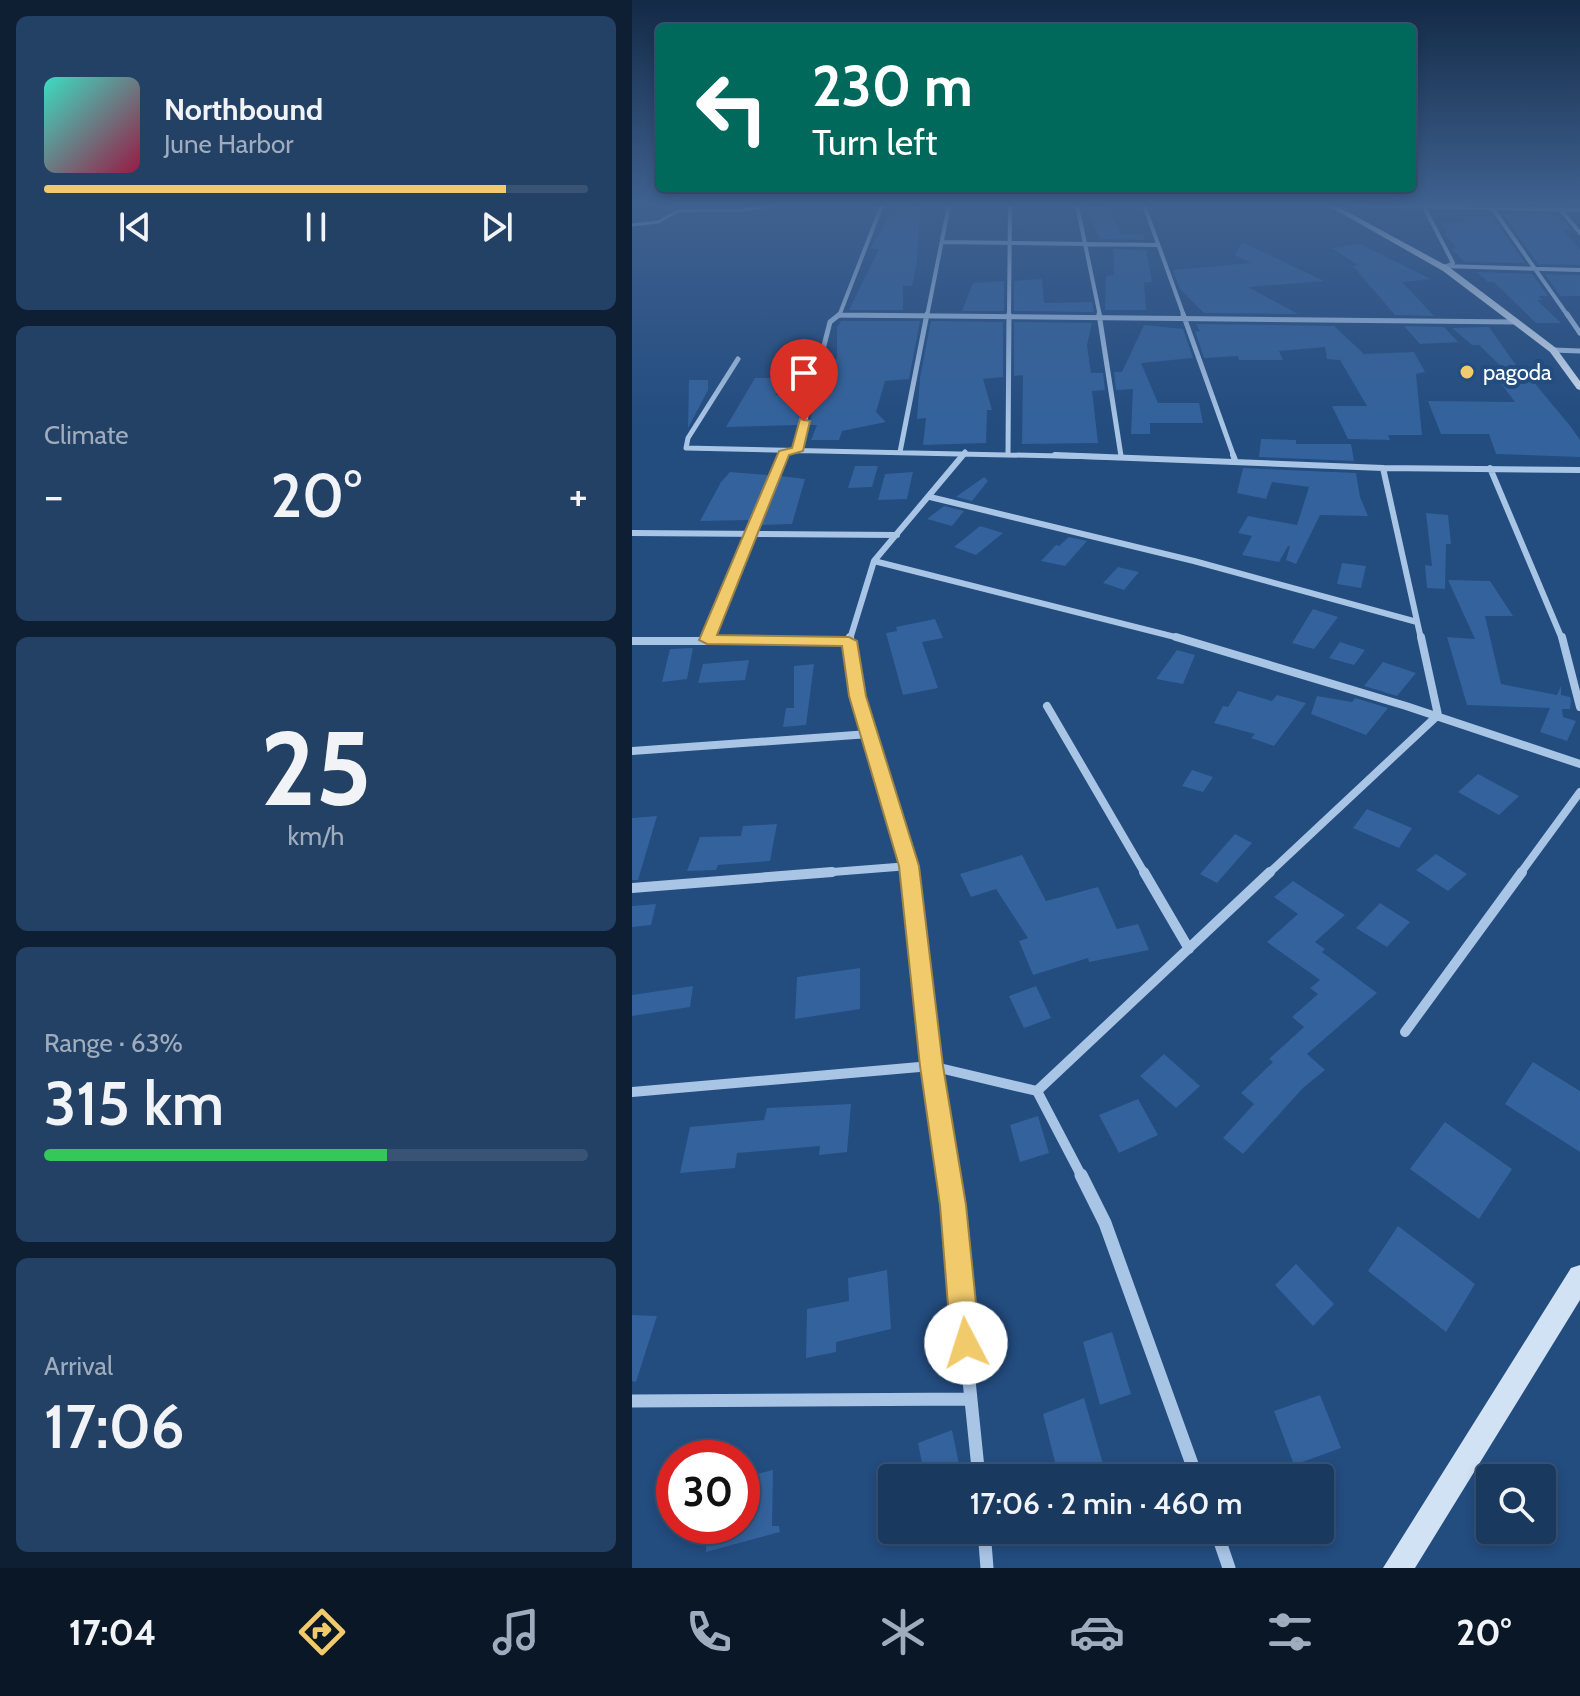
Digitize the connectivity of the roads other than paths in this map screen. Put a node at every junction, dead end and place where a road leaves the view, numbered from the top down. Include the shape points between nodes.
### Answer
1 (854, 278) edge
2 (934, 278) edge
3 (1010, 278) edge
4 (1092, 278) edge
5 (1170, 278) edge
6 (1458, 278) edge
7 (1541, 278) edge
8 (840, 315) junction
9 (925, 315) junction
10 (1009, 316) junction
11 (1100, 317) junction
12 (1184, 318) junction
13 (1516, 322) junction
14 (1580, 333) edge
15 (1553, 350) junction
16 (1580, 351) edge
17 (738, 359) dead end
18 (1580, 387) edge
19 (785, 451) junction
20 (797, 451) junction
21 (900, 452) junction
22 (965, 452) junction
23 (1008, 453) junction
24 (1121, 456) junction
25 (1235, 460) junction
26 (1383, 468) junction
27 (1490, 468) junction
28 (1580, 470) edge
29 (930, 497) junction
30 (632, 533) edge
31 (750, 535) junction
32 (897, 535) junction
33 (874, 561) junction
34 (1417, 622) junction
35 (707, 640) junction
36 (632, 641) edge
37 (849, 641) junction
38 (1047, 706) dead end
39 (1580, 707) edge
40 (1438, 715) junction
41 (869, 734) junction
42 (632, 751) edge
43 (1580, 764) edge
44 (1580, 792) edge
45 (909, 866) junction
46 (632, 888) edge
47 (1189, 949) junction
48 (1405, 1032) dead end
49 (931, 1066) junction
50 (1037, 1091) junction
51 (632, 1092) edge
52 (1580, 1277) edge
53 (971, 1399) junction
54 (632, 1401) edge
55 (978, 1464) edge
56 (1192, 1464) edge
57 (985, 1544) edge
58 (1221, 1544) edge
59 (987, 1568) edge
60 (1229, 1568) edge
61 (1398, 1568) edge

1 - 8 street
2 - 9 street
3 - 10 street
4 - 11 street
5 - 12 street
6 - 13 main road
7 - 14 street
8 - 9 street
8 - 20 street via 828,327
9 - 10 street
9 - 21 street
10 - 11 street
10 - 23 street
11 - 12 street
11 - 24 street
12 - 13 street
12 - 25 street
13 - 15 main road
15 - 16 street
15 - 18 main road
17 - 19 street via 686,448
19 - 20 street
19 - 31 street
20 - 21 street
21 - 22 street
22 - 23 street
22 - 29 street
23 - 24 street
24 - 25 street
25 - 26 street
26 - 27 street
26 - 34 street
27 - 28 street
27 - 39 street via 1560,631
29 - 32 street
29 - 34 street
30 - 31 street
31 - 32 street
31 - 35 street
32 - 33 street
33 - 37 street
33 - 40 street via 1112,620
34 - 40 street
35 - 36 street
35 - 37 street
37 - 41 street
38 - 47 street
40 - 43 street
40 - 47 street
41 - 42 street
41 - 45 street
44 - 48 street
45 - 46 street
45 - 49 street
47 - 50 street
49 - 50 street
49 - 51 street
49 - 53 street via 953,1205
50 - 56 street via 1105,1223
52 - 61 main road
53 - 54 street
53 - 55 street
57 - 59 street
58 - 60 street

